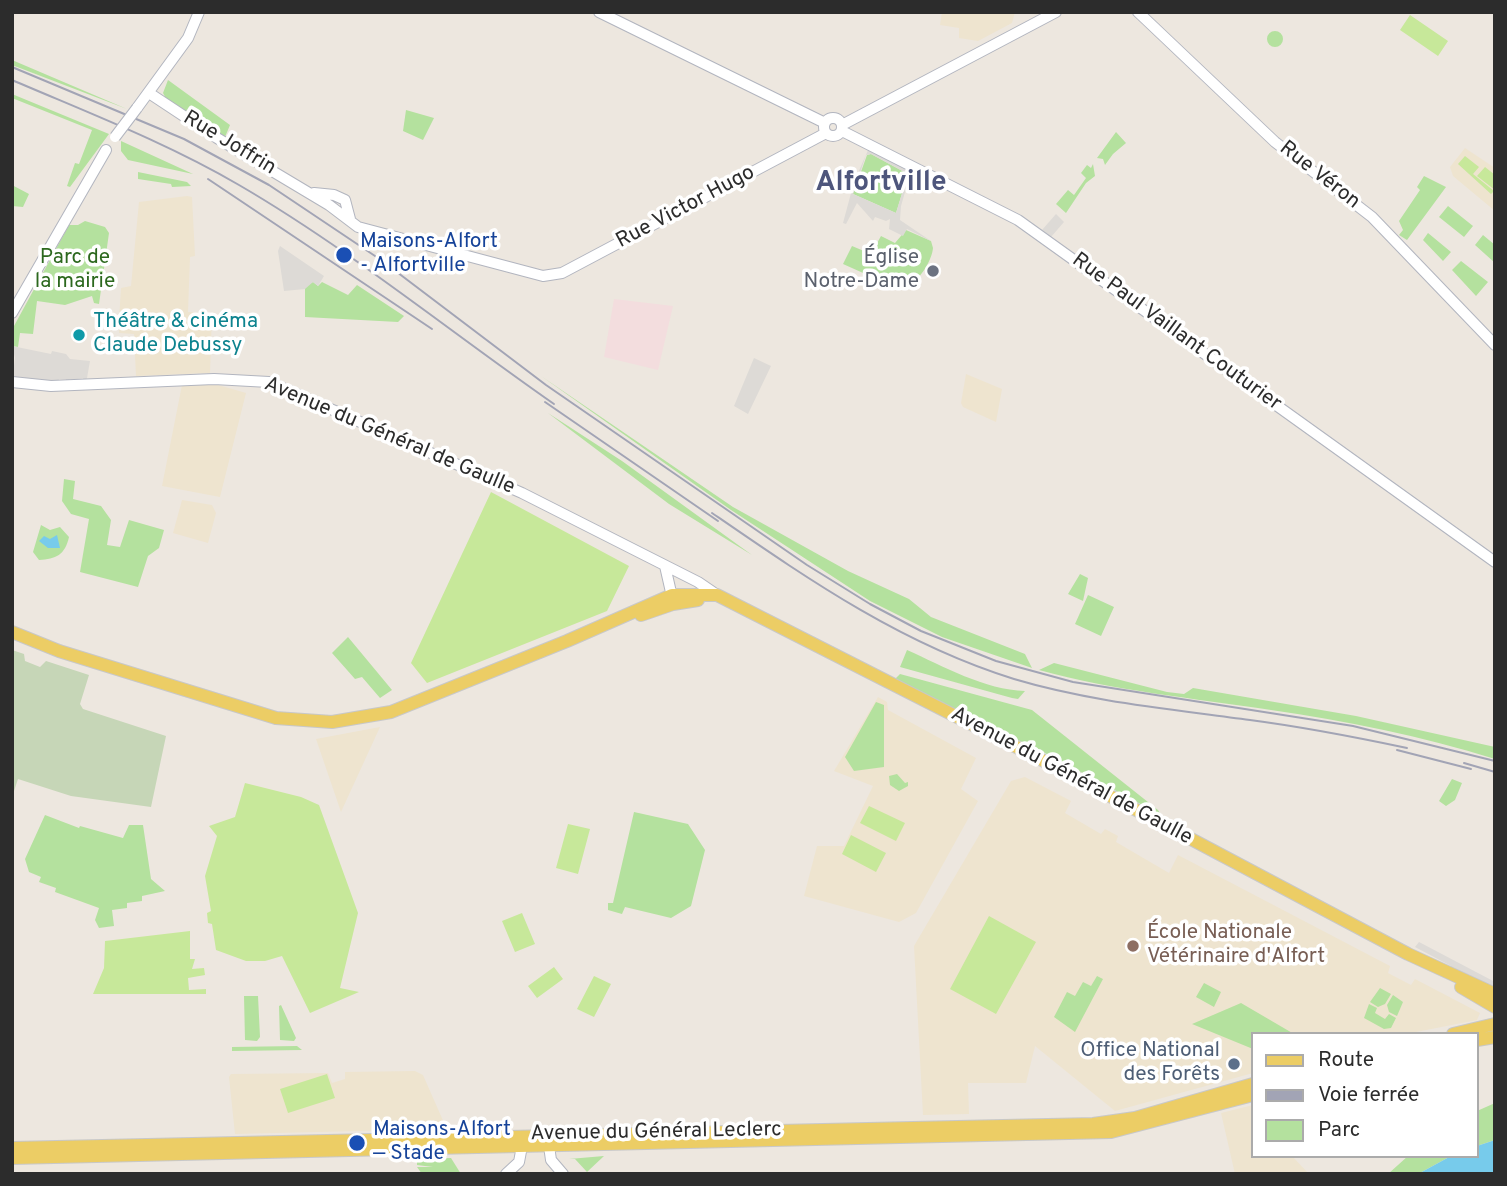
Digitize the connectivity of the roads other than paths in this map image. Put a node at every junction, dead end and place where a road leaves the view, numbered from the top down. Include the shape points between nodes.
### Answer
1 (199, 12) edge
2 (599, 12) edge
3 (1056, 12) edge
4 (1138, 12) edge
5 (149, 93) junction
6 (826, 128) junction
7 (842, 128) junction
8 (543, 276) joint
9 (12, 313) edge
10 (1495, 345) edge
11 (12, 382) edge
12 (1495, 562) edge
13 (665, 566) junction
14 (718, 595) junction
15 (673, 599) junction
16 (733, 602) junction
17 (12, 632) edge
18 (12, 639) edge
19 (59, 651) junction
20 (1408, 954) junction
21 (1495, 993) edge
22 (1495, 1007) edge
23 (1495, 1024) edge
24 (1461, 1032) edge
25 (1252, 1084) edge
26 (1252, 1095) edge
27 (909, 1127) junction
28 (889, 1139) junction
29 (549, 1140) junction
30 (450, 1142) junction
31 (522, 1146) junction
32 (233, 1147) junction
33 (12, 1148) edge
34 (12, 1158) edge
35 (506, 1174) edge
36 (563, 1174) edge

1 - 5 street via 188,38
2 - 6 street
3 - 7 street
4 - 10 street, Rue Véron via 1275,142 1372,217
5 - 8 street, Rue Joffrin via 350,220 535,270
5 - 9 street, bridge via 92,164
6 - 7 street via 836,118
6 - 8 street, Rue Victor Hugo via 562,273
7 - 12 street, Rue Paul Vaillant Couturier via 1008,214
11 - 13 street, Avenue du Général de Gaulle via 51,386 214,379 269,382 522,493
13 - 14 street, Avenue du Général de Gaulle
13 - 15 street
14 - 15 main road, Avenue du Général de Gaulle
14 - 16 main road, Avenue du Général de Gaulle
15 - 16 main road, Avenue du Général de Gaulle
15 - 19 main road via 391,712 332,722 276,718
16 - 20 main road, Avenue du Général de Gaulle
17 - 19 main road
18 - 19 main road
20 - 21 main road, Avenue du Général de Gaulle
20 - 22 main road, Avenue du Général de Gaulle
23 - 24 main road
25 - 27 main road, Avenue du Général Leclerc via 1111,1123
26 - 28 main road, Avenue du Général Leclerc via 1111,1132
27 - 28 main road
27 - 29 main road, Avenue du Général Leclerc
28 - 29 main road, Avenue du Général Leclerc
29 - 30 main road, Avenue du Général Leclerc
29 - 31 main road, Avenue du Général Leclerc
29 - 36 street via 551,1160
30 - 31 main road, Avenue du Général Leclerc
30 - 32 main road, Avenue du Général Leclerc
31 - 35 street via 519,1163
32 - 33 main road, Avenue du Général Leclerc
32 - 34 main road, Avenue du Général Leclerc

